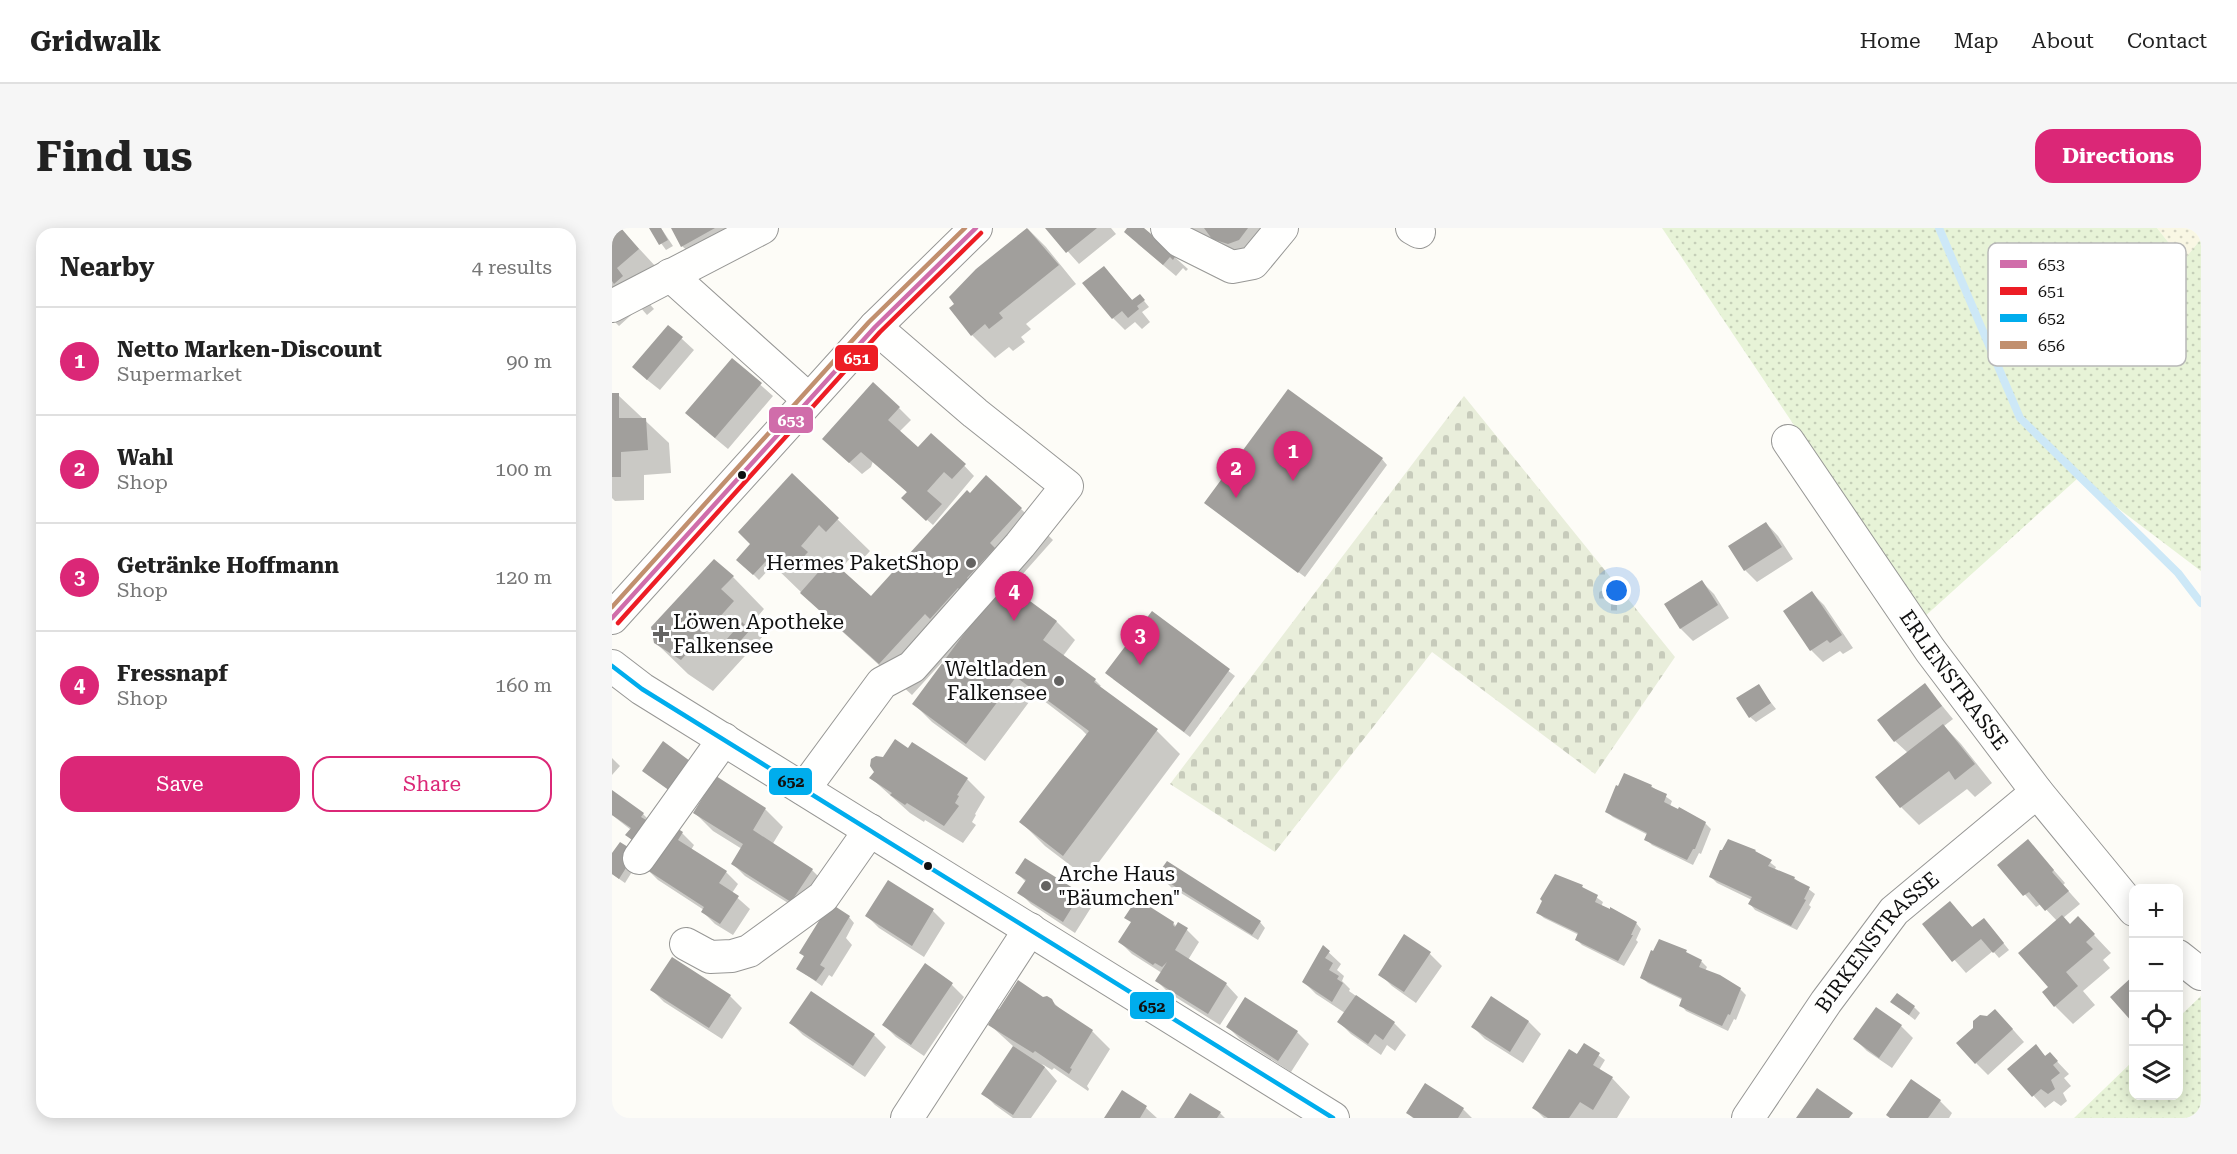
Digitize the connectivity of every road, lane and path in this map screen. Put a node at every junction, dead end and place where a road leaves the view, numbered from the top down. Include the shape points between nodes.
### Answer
1 (762, 228) edge
2 (976, 228) edge
3 (1167, 228) edge
4 (1282, 228) edge
5 (670, 275) junction
6 (612, 306) edge
7 (875, 327) junction
8 (808, 399) junction
9 (1788, 441) dead end
10 (612, 618) edge
11 (612, 666) edge
12 (724, 739) junction
13 (804, 789) junction
14 (2037, 792) junction
15 (870, 830) junction
16 (639, 858) dead end
17 (2129, 905) edge
18 (1030, 929) junction
19 (686, 944) dead end
20 (2183, 960) edge
21 (2201, 974) edge
22 (907, 1118) edge
23 (1333, 1118) edge
24 (1748, 1118) edge

1 - 5 street
2 - 7 street
3 - 4 street via 1180,241 1232,267 1253,264
5 - 6 street
5 - 8 street
7 - 8 street
7 - 13 street via 1067,486 912,667 882,683
8 - 10 street
9 - 14 street, ERLENSTRASSE via 1930,650
11 - 12 street
12 - 13 street
12 - 16 street
13 - 15 street
14 - 17 street, ERLENSTRASSE
14 - 24 street, BIRKENSTRASSE via 1894,911 1826,1002
15 - 18 street
15 - 19 street via 823,897 749,951 710,957
18 - 22 street
18 - 23 street
20 - 21 street

